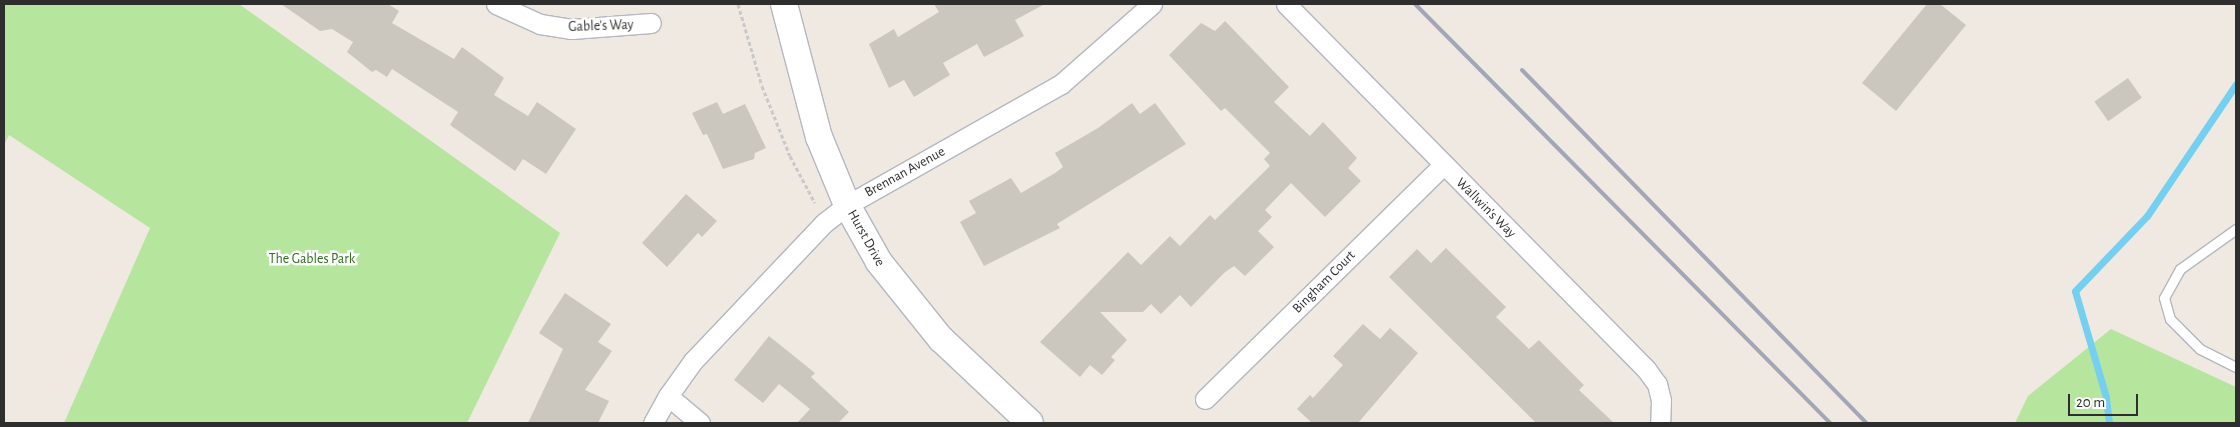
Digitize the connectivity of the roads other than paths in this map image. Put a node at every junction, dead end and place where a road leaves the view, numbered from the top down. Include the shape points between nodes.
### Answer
1 (496, 4) edge
2 (784, 4) edge
3 (1152, 4) edge
4 (1286, 4) edge
5 (651, 23) dead end
6 (1443, 165) junction
7 (847, 205) junction
8 (2236, 229) edge
9 (2236, 367) edge
10 (668, 396) junction
11 (1205, 399) dead end
12 (653, 423) edge
13 (700, 423) edge
14 (1030, 423) edge
15 (1660, 423) edge

1 - 5 street, Gable's Way via 540,24 572,29
2 - 7 street, Hurst Drive via 808,105
3 - 7 street, Brennan Avenue via 1061,84
4 - 6 street, Wallwin's Way
6 - 11 street, Bingham Court
6 - 15 street, Wallwin's Way via 1646,369 1656,384
7 - 10 street, Brennan Avenue via 824,223 693,361
7 - 14 street, Hurst Drive via 879,262 918,315
8 - 9 lane via 2180,269 2164,298 2170,319 2200,349
10 - 12 street, Brennan Avenue
10 - 13 street

